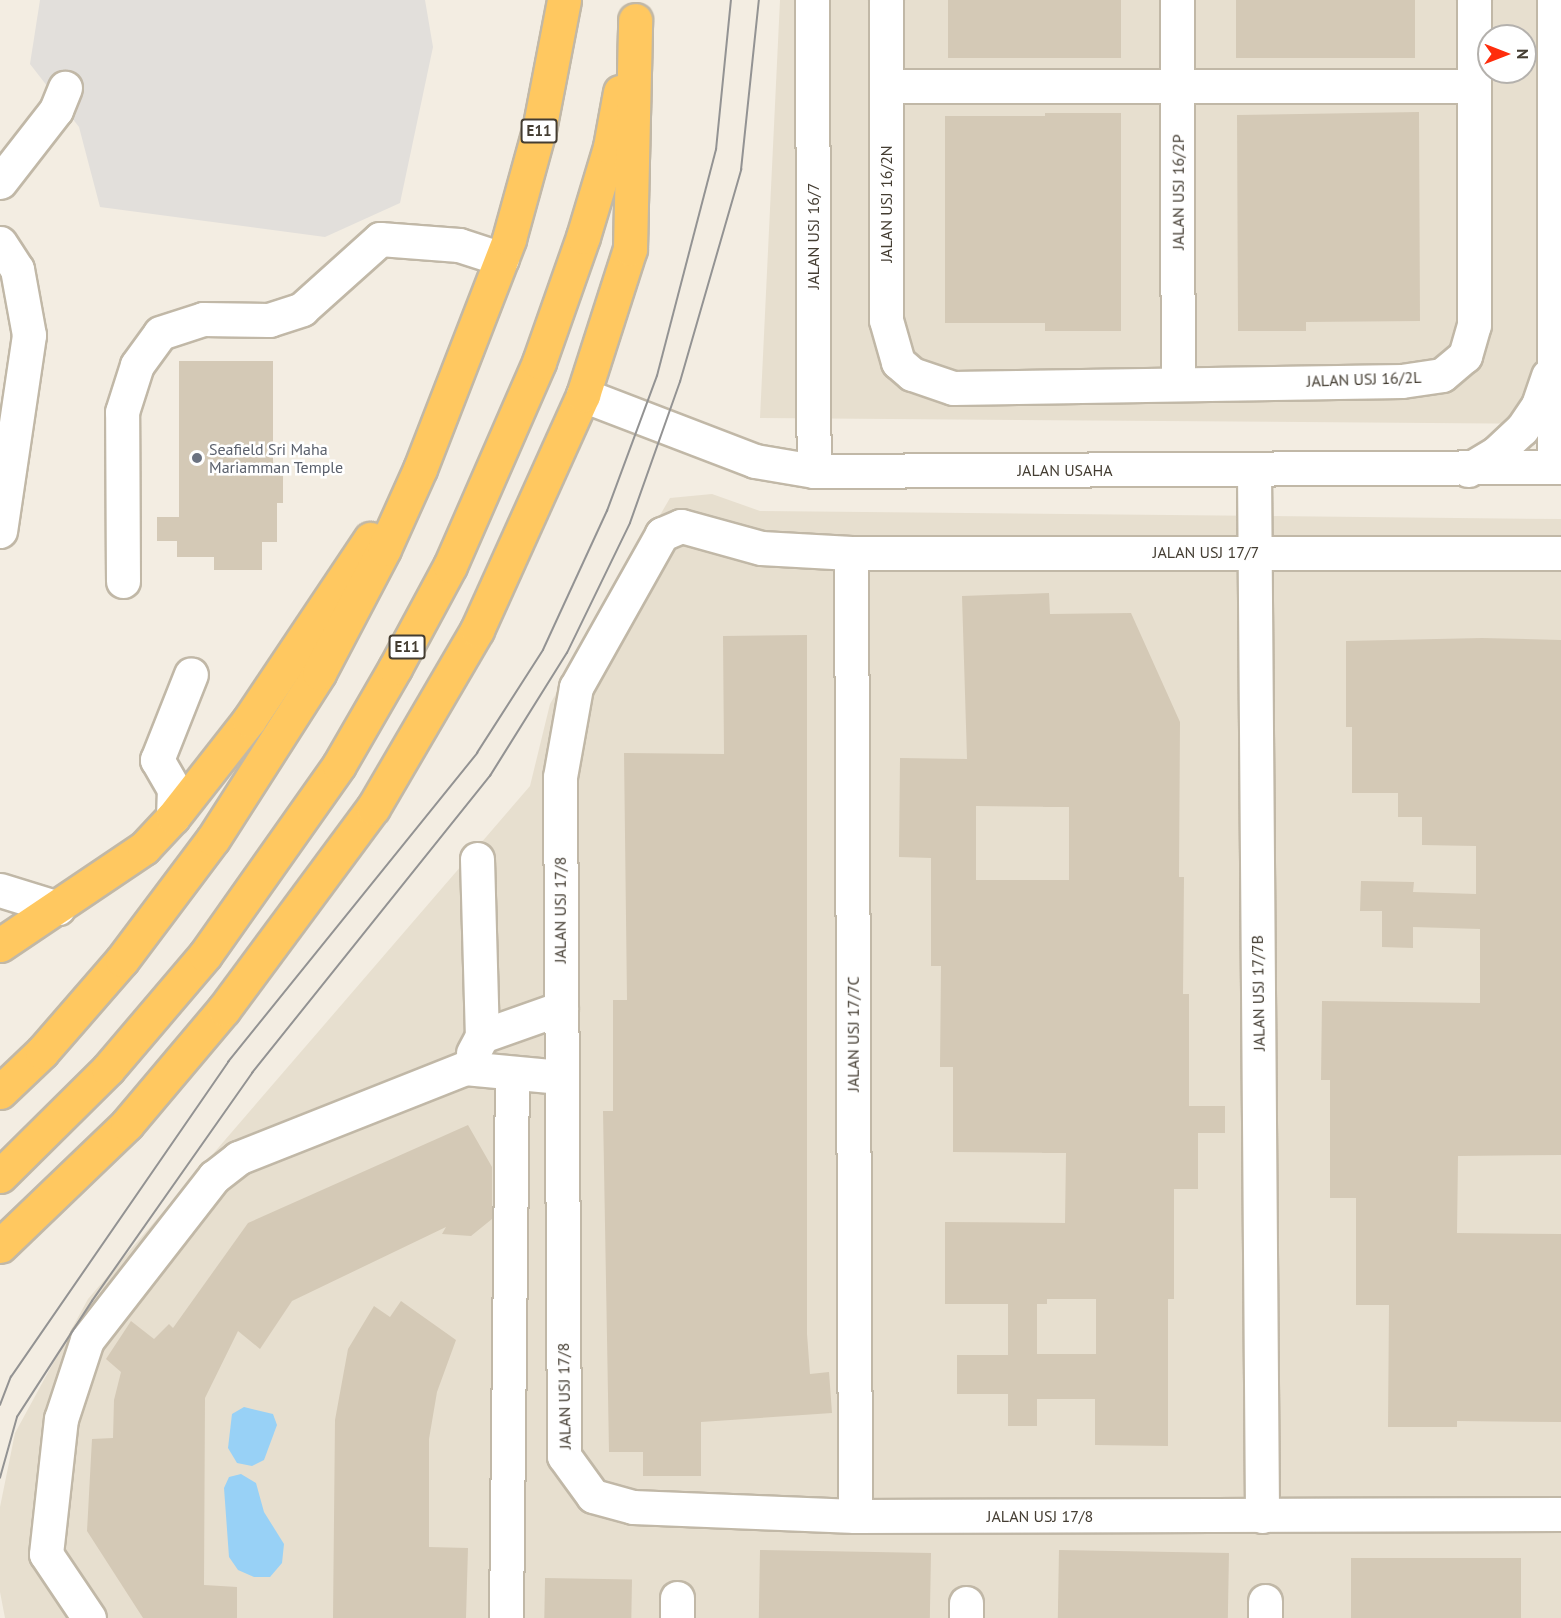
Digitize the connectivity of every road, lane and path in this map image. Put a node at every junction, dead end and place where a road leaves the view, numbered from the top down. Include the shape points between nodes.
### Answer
1 (564, 0) edge
2 (812, 0) edge
3 (886, 0) edge
4 (1177, 0) edge
5 (1474, 0) edge
6 (1554, 0) edge
7 (636, 10) edge
8 (886, 86) junction
9 (1178, 86) junction
10 (1474, 86) junction
11 (65, 88) dead end
12 (1557, 94) edge
13 (0, 182) edge
14 (0, 243) edge
15 (502, 259) junction
16 (1554, 359) junction
17 (935, 384) joint
18 (1178, 384) junction
19 (583, 394) junction
20 (1557, 467) edge
21 (420, 469) junction
22 (1254, 470) junction
23 (1468, 470) junction
24 (814, 471) junction
25 (0, 531) edge
26 (1254, 552) junction
27 (851, 553) junction
28 (1561, 553) edge
29 (123, 581) dead end
30 (191, 674) dead end
31 (207, 773) junction
32 (169, 775) junction
33 (173, 817) junction
34 (477, 859) dead end
35 (0, 890) edge
36 (58, 908) junction
37 (4, 944) edge
38 (561, 1008) junction
39 (483, 1036) junction
40 (465, 1068) junction
41 (512, 1075) junction
42 (561, 1077) junction
43 (0, 1092) edge
44 (0, 1176) edge
45 (0, 1246) edge
46 (1561, 1514) edge
47 (855, 1516) junction
48 (1262, 1516) junction
49 (89, 1618) edge
50 (506, 1618) edge

1 - 15 highway, E11 via 539,130
2 - 24 street, JALAN USJ 16/7
3 - 8 street, JALAN USJ 16/2N
4 - 9 street, JALAN USJ 16/2P
5 - 10 street, JALAN USJ 16/2L
6 - 12 street
7 - 19 highway via 630,249
7 - 44 highway, E11 via 610,147 539,362 450,566 395,668 339,765 205,955 108,1069
8 - 9 street
8 - 17 street, JALAN USJ 16/2N via 886,320 898,362
9 - 10 street
9 - 18 street, JALAN USJ 16/2P
10 - 18 street, JALAN USJ 16/2L via 1474,325 1465,356 1442,375 1402,381
11 - 13 street via 56,110
12 - 16 street
14 - 25 street via 17,269 29,334
15 - 21 highway, E11
15 - 29 street via 459,245 380,239 302,309 269,320 203,318 160,333 137,365 122,412
16 - 20 street
16 - 23 street via 1538,405 1522,429 1496,453
17 - 18 street, JALAN USJ 16/2L via 953,388
19 - 24 street, JALAN USAHA via 755,461
19 - 45 highway via 477,630 373,808 224,1009 127,1124
20 - 23 street, JALAN USAHA
21 - 31 highway via 322,605 249,720
21 - 43 highway, E11 via 319,673 213,839 122,960 42,1052
22 - 23 street, JALAN USAHA
22 - 24 street, JALAN USAHA
22 - 26 street, JALAN USJ 17/7B
26 - 27 street, JALAN USJ 17/7
26 - 28 street, JALAN USJ 17/7
26 - 48 street, JALAN USJ 17/7B
27 - 38 street, JALAN USJ 17/8 via 761,548 681,526 662,534 576,687 560,777
27 - 47 street, JALAN USJ 17/7C
30 - 32 street via 157,760
31 - 32 street
31 - 33 highway
32 - 33 street via 175,803
33 - 36 highway via 144,848
34 - 39 street
35 - 36 street
36 - 37 highway
38 - 39 street
38 - 42 street, JALAN USJ 17/8
39 - 40 street
40 - 41 street
40 - 49 street via 238,1158 214,1177 87,1340 61,1419 46,1554
41 - 42 street
41 - 50 street
42 - 47 street, JALAN USJ 17/8 via 564,1456 593,1496 633,1507
46 - 48 street, JALAN USJ 17/8
47 - 48 street, JALAN USJ 17/8

